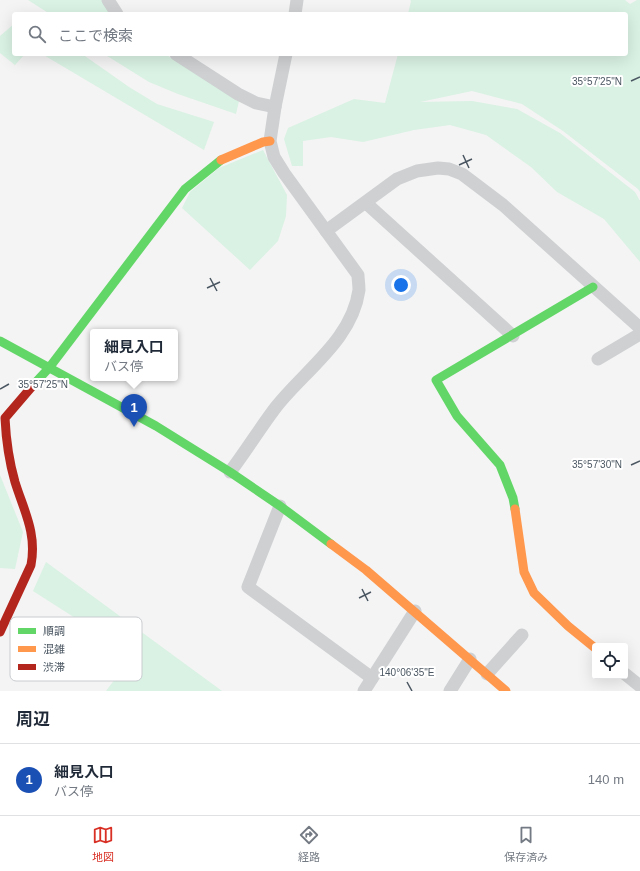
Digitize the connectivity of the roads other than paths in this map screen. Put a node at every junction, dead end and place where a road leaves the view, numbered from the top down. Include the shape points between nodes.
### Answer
1 (108, 0) edge
2 (298, 0) edge
3 (116, 12) edge
4 (295, 12) edge
5 (179, 56) edge
6 (286, 56) edge
7 (275, 107) junction
8 (270, 141) junction
9 (366, 203) junction
10 (326, 231) junction
11 (592, 287) junction
12 (640, 328) edge
13 (640, 334) edge
14 (513, 336) junction
15 (0, 341) edge
16 (598, 359) dead end
17 (49, 368) junction
18 (2, 420) edge
19 (230, 472) junction
20 (280, 506) junction
21 (415, 611) junction
22 (0, 632) edge
23 (522, 635) dead end
24 (592, 646) edge
25 (470, 659) junction
26 (487, 674) junction
27 (628, 676) edge
28 (372, 678) junction
29 (640, 686) edge
30 (364, 691) edge
31 (450, 691) edge
32 (506, 691) edge

1 - 3 street
2 - 4 street
5 - 7 street via 238,94
6 - 7 street
7 - 8 street
8 - 10 street via 274,157
8 - 17 street via 220,160 185,189
9 - 10 street
9 - 11 street via 397,179 417,170 449,169 462,174 482,188
9 - 14 street
10 - 19 street via 358,274 359,289 354,309 344,331 277,406
11 - 12 street
11 - 14 street
13 - 16 street
14 - 24 street via 436,380 457,416 500,465 505,475 513,498 524,572 534,593
15 - 17 street
17 - 18 street
17 - 19 street via 156,426
18 - 22 street via 15,481 32,534 34,555 32,565
19 - 20 street
20 - 21 street via 366,570
20 - 28 street via 248,587
21 - 25 street
21 - 28 street
23 - 26 street
25 - 26 street
25 - 31 street
26 - 32 street
27 - 29 street
28 - 30 street

